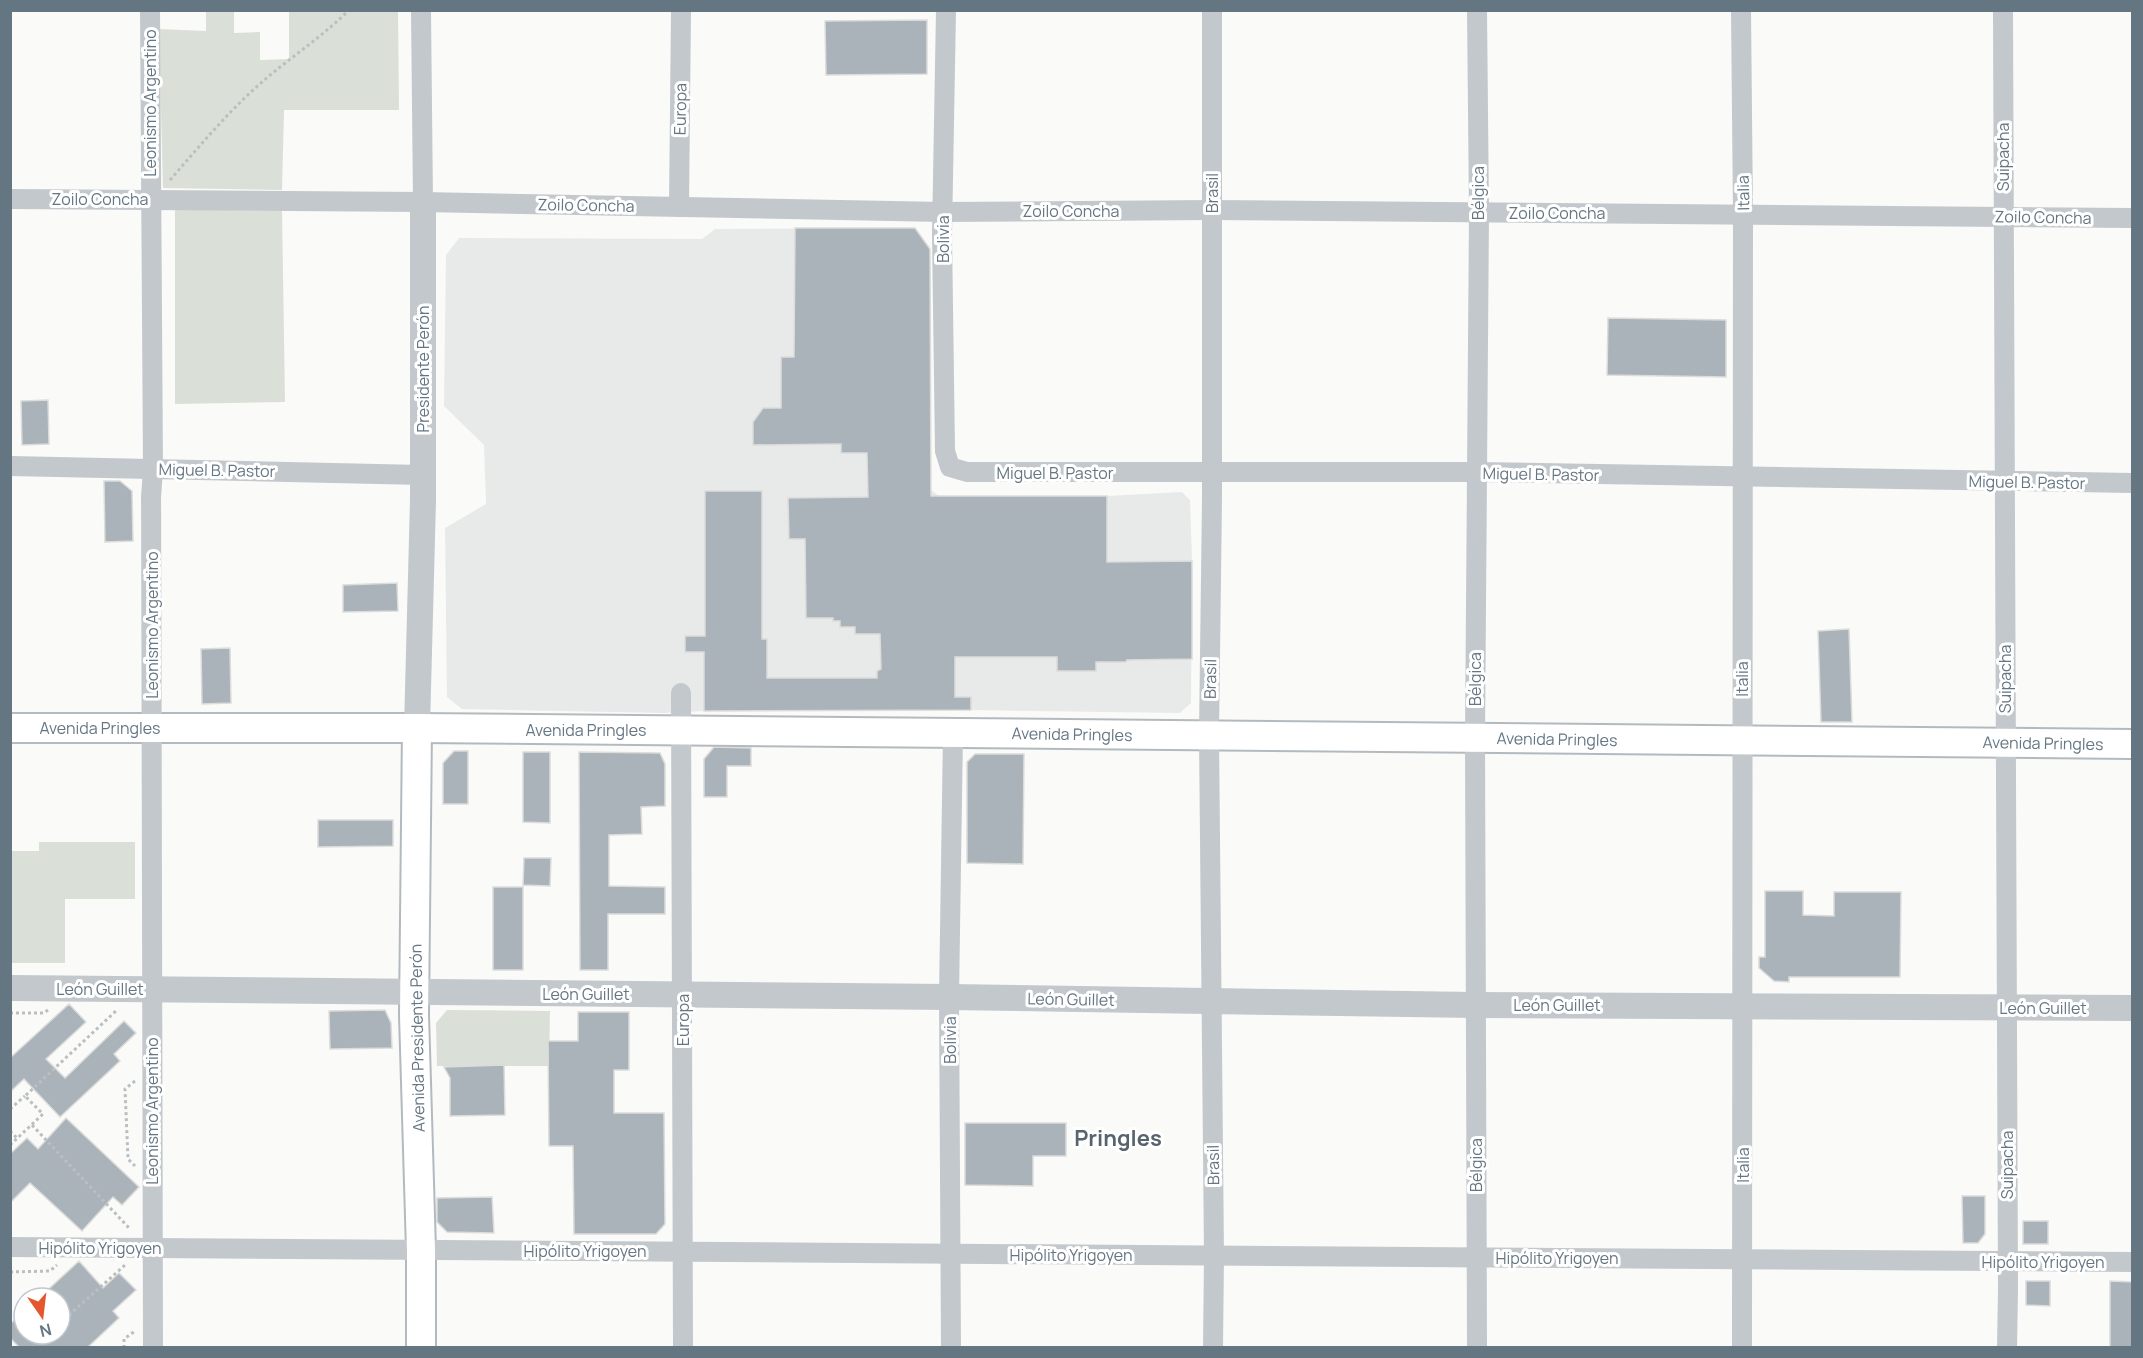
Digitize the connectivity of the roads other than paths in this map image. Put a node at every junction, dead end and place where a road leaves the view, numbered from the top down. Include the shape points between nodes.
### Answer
1 (150, 10) edge
2 (422, 10) edge
3 (681, 10) edge
4 (946, 10) edge
5 (1212, 10) edge
6 (1477, 10) edge
7 (1741, 10) edge
8 (2003, 10) edge
9 (10, 199) edge
10 (150, 200) junction
11 (423, 202) junction
12 (679, 207) junction
13 (1212, 210) junction
14 (943, 212) junction
15 (1479, 212) junction
16 (1743, 215) junction
17 (2003, 217) junction
18 (2133, 218) edge
19 (10, 466) edge
20 (950, 467) joint
21 (153, 469) junction
22 (1476, 472) junction
23 (1211, 474) junction
24 (423, 475) junction
25 (1742, 477) junction
26 (2004, 482) junction
27 (2133, 483) edge
28 (681, 693) dead end
29 (10, 728) edge
30 (153, 728) junction
31 (417, 728) junction
32 (682, 730) junction
33 (954, 733) junction
34 (1209, 735) junction
35 (1474, 737) junction
36 (1742, 741) junction
37 (2005, 742) junction
38 (2133, 744) edge
39 (10, 988) edge
40 (151, 989) junction
41 (415, 993) junction
42 (683, 994) junction
43 (950, 997) junction
44 (1211, 1002) junction
45 (1475, 1005) junction
46 (1744, 1006) junction
47 (2007, 1007) junction
48 (2133, 1008) edge
49 (10, 1247) edge
50 (152, 1248) junction
51 (421, 1250) junction
52 (683, 1252) junction
53 (950, 1254) junction
54 (1214, 1256) junction
55 (1477, 1258) junction
56 (1743, 1259) junction
57 (2008, 1261) junction
58 (2133, 1262) edge
59 (153, 1347) edge
60 (421, 1347) edge
61 (683, 1347) edge
62 (951, 1347) edge
63 (1213, 1347) edge
64 (1477, 1347) edge
65 (1742, 1347) edge
66 (2007, 1347) edge

1 - 10 street, Leonismo Argentino
2 - 11 street, Presidente Perón
3 - 12 street, Europa
4 - 14 street, Bolivia
5 - 13 street, Brasil
6 - 15 street, Bélgica
7 - 16 street, Italia
8 - 17 street, Suipacha
9 - 10 street, Zoilo Concha
10 - 11 street, Zoilo Concha
10 - 21 street, Leonismo Argentino
11 - 12 street, Zoilo Concha
11 - 24 street, Presidente Perón
12 - 14 street, Zoilo Concha
13 - 14 street, Zoilo Concha
13 - 15 street, Zoilo Concha
13 - 23 street, Brasil
14 - 20 street, Bolivia via 945,451
15 - 16 street, Zoilo Concha
15 - 22 street, Bélgica
16 - 17 street, Zoilo Concha
16 - 25 street, Italia
17 - 18 street, Zoilo Concha
17 - 26 street, Suipacha
19 - 21 street, Miguel B. Pastor
20 - 23 street, Miguel B. Pastor via 967,472
21 - 24 street, Miguel B. Pastor
21 - 30 street, Leonismo Argentino
22 - 23 street, Miguel B. Pastor
22 - 25 street, Miguel B. Pastor
22 - 35 street, Bélgica
23 - 34 street, Brasil
24 - 31 street, Presidente Perón
25 - 26 street, Miguel B. Pastor
25 - 36 street, Italia
26 - 27 street, Miguel B. Pastor
26 - 37 street, Suipacha
28 - 32 street, Europa
29 - 30 main road, Avenida Pringles
30 - 31 main road, Avenida Pringles
30 - 40 street, Leonismo Argentino
31 - 32 main road, Avenida Pringles
31 - 41 main road, Avenida Presidente Perón
32 - 33 main road, Avenida Pringles
32 - 42 street, Europa
33 - 34 main road, Avenida Pringles
33 - 43 street, Bolivia
34 - 35 main road, Avenida Pringles
34 - 44 street, Brasil
35 - 36 main road, Avenida Pringles
35 - 45 street, Bélgica
36 - 37 main road, Avenida Pringles
36 - 46 street, Italia
37 - 38 main road, Avenida Pringles
37 - 47 street, Suipacha
39 - 40 street, León Guillet
40 - 41 street, León Guillet
40 - 50 street, Leonismo Argentino
41 - 42 street, León Guillet
41 - 51 main road, Avenida Presidente Perón
42 - 43 street, León Guillet
42 - 52 street, Europa
43 - 44 street, León Guillet
43 - 53 street, Bolivia
44 - 45 street, León Guillet
44 - 54 street, Brasil
45 - 46 street, León Guillet
45 - 55 street, Bélgica
46 - 47 street, León Guillet
46 - 56 street, Italia
47 - 48 street, León Guillet
47 - 57 street, Suipacha
49 - 50 street, Hipólito Yrigoyen
50 - 51 street, Hipólito Yrigoyen
50 - 59 street, Leonismo Argentino
51 - 52 street, Hipólito Yrigoyen
51 - 60 main road, Avenida Presidente Perón
52 - 53 street, Hipólito Yrigoyen
52 - 61 street, Europa
53 - 54 street, Hipólito Yrigoyen
53 - 62 street, Bolivia
54 - 55 street, Hipólito Yrigoyen
54 - 63 street, Brasil
55 - 56 street, Hipólito Yrigoyen
55 - 64 street, Bélgica
56 - 57 street, Hipólito Yrigoyen
56 - 65 street, Italia
57 - 58 street, Hipólito Yrigoyen
57 - 66 street, Suipacha

